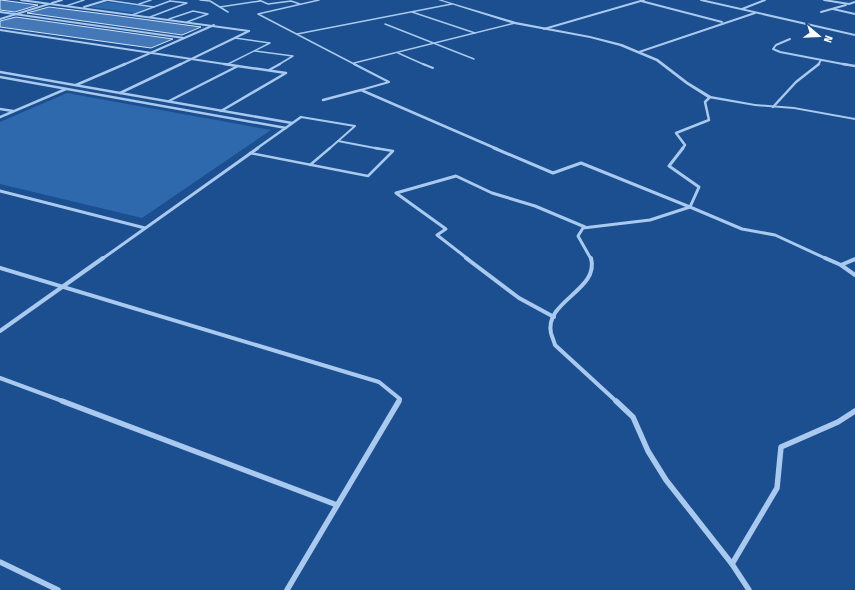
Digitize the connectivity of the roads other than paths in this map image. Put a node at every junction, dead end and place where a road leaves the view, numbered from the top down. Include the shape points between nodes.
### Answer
1 (21, 0) edge
2 (29, 0) edge
3 (62, 0) edge
4 (84, 0) edge
5 (106, 0) edge
6 (128, 0) edge
7 (151, 0) edge
8 (173, 0) edge
9 (200, 0) edge
10 (260, 0) edge
11 (319, 0) edge
12 (439, 0) edge
13 (644, 0) edge
14 (701, 0) edge
15 (765, 0) edge
16 (824, 0) edge
17 (170, 1) junction
18 (641, 1) edge
19 (121, 2) junction
20 (855, 2) edge
21 (50, 4) junction
22 (138, 4) junction
23 (301, 4) junction
24 (452, 4) junction
25 (849, 4) junction
26 (66, 6) junction
27 (154, 7) junction
28 (220, 7) junction
29 (82, 8) junction
30 (742, 9) junction
31 (833, 9) junction
32 (0, 12) edge
33 (228, 12) dead end
34 (411, 12) junction
35 (822, 12) dead end
36 (756, 13) junction
37 (855, 14) edge
38 (15, 15) junction
39 (132, 15) junction
40 (150, 17) junction
41 (0, 19) edge
42 (169, 19) junction
43 (187, 22) junction
44 (515, 23) junction
45 (722, 23) junction
46 (385, 24) dead end
47 (214, 25) junction
48 (544, 29) junction
49 (0, 30) edge
50 (475, 33) junction
51 (297, 34) junction
52 (855, 35) edge
53 (184, 38) junction
54 (235, 38) junction
55 (790, 39) dead end
56 (434, 43) junction
57 (255, 51) junction
58 (398, 52) junction
59 (639, 52) junction
60 (151, 53) junction
61 (192, 59) junction
62 (474, 59) dead end
63 (820, 60) junction
64 (354, 63) junction
65 (228, 64) junction
66 (238, 66) junction
67 (855, 66) edge
68 (433, 68) dead end
69 (269, 70) junction
70 (0, 72) edge
71 (0, 76) edge
72 (75, 85) junction
73 (67, 88) junction
74 (361, 90) junction
75 (120, 93) junction
76 (710, 97) junction
77 (324, 100) dead end
78 (169, 102) junction
79 (773, 106) junction
80 (0, 109) edge
81 (221, 111) junction
82 (13, 112) junction
83 (0, 117) edge
84 (301, 117) joint
85 (855, 118) edge
86 (292, 123) junction
87 (286, 128) junction
88 (338, 141) junction
89 (250, 153) junction
90 (310, 165) junction
91 (0, 191) edge
92 (690, 207) junction
93 (585, 227) junction
94 (145, 228) junction
95 (855, 259) edge
96 (841, 265) junction
97 (0, 268) edge
98 (855, 275) edge
99 (62, 287) junction
100 (554, 317) junction
101 (0, 331) edge
102 (0, 378) edge
103 (855, 411) edge
104 (337, 505) junction
105 (0, 562) edge
106 (732, 564) junction
107 (58, 590) edge
108 (286, 590) edge
109 (749, 590) edge

1 - 2 street
2 - 21 street
3 - 21 street
4 - 26 lane
5 - 19 lane
5 - 29 street
6 - 19 lane
7 - 22 lane
8 - 17 lane
9 - 28 lane via 210,1
10 - 23 lane via 268,4 291,1
10 - 28 lane
11 - 23 lane
12 - 24 street
13 - 18 street
14 - 30 street
15 - 30 street
16 - 25 street
17 - 27 lane
17 - 40 lane via 187,3
18 - 45 street
18 - 48 street
19 - 22 lane
20 - 25 street
21 - 26 street
21 - 38 street
22 - 27 lane
23 - 51 lane via 258,14
24 - 34 lane
24 - 44 street
25 - 31 street
26 - 29 street
27 - 39 lane
28 - 33 lane
29 - 39 street
30 - 36 street
31 - 35 street
31 - 37 street
32 - 38 street
34 - 50 lane
34 - 51 lane
36 - 45 street
36 - 52 street
38 - 41 street
38 - 53 street
39 - 40 street
40 - 42 street
42 - 43 street
42 - 43 lane via 193,11 208,14
43 - 47 street
44 - 48 street
44 - 50 lane
45 - 59 street
46 - 56 lane
47 - 53 street
47 - 54 street via 249,31
48 - 59 street via 590,37
49 - 60 street
50 - 56 lane
51 - 64 lane
53 - 60 street
54 - 57 lane via 270,43
54 - 61 street
55 - 63 street via 773,49
56 - 58 lane
56 - 62 lane
57 - 65 lane
57 - 69 lane via 293,56
58 - 64 lane
58 - 68 lane
59 - 76 street via 656,60
60 - 61 street
60 - 72 street
61 - 65 street
61 - 75 street
63 - 67 street
63 - 79 street via 820,63 796,82
64 - 74 lane via 389,82
65 - 66 street
66 - 69 street
66 - 78 street
69 - 81 street via 286,72
70 - 72 street
71 - 73 street
72 - 73 street
72 - 75 street
73 - 82 street
73 - 87 street
74 - 77 street
74 - 92 street via 553,174 581,163
75 - 78 street
76 - 79 street
76 - 92 street via 705,102 708,120 676,133 685,145 669,166 699,187
78 - 81 street
79 - 85 street
80 - 82 street
81 - 86 street
82 - 83 street
84 - 86 street
84 - 88 lane via 355,126
86 - 87 street
87 - 89 street
88 - 90 lane
88 - 90 lane via 393,151 368,176
89 - 90 lane
89 - 94 street
91 - 94 street
92 - 93 street via 650,220
92 - 96 street via 742,229 776,235
93 - 100 street via 578,236 590,255 592,270 585,282
93 - 100 street via 535,206 492,193 456,176 396,193 446,229 437,235 519,298
94 - 99 street
95 - 96 street
96 - 98 street
97 - 99 street
99 - 101 street
99 - 104 street via 379,382 400,399
100 - 106 street via 549,331 555,345 633,417 648,451 666,480
102 - 104 street
103 - 106 street via 838,422 782,447 777,488
104 - 108 street
105 - 107 street
106 - 109 street

